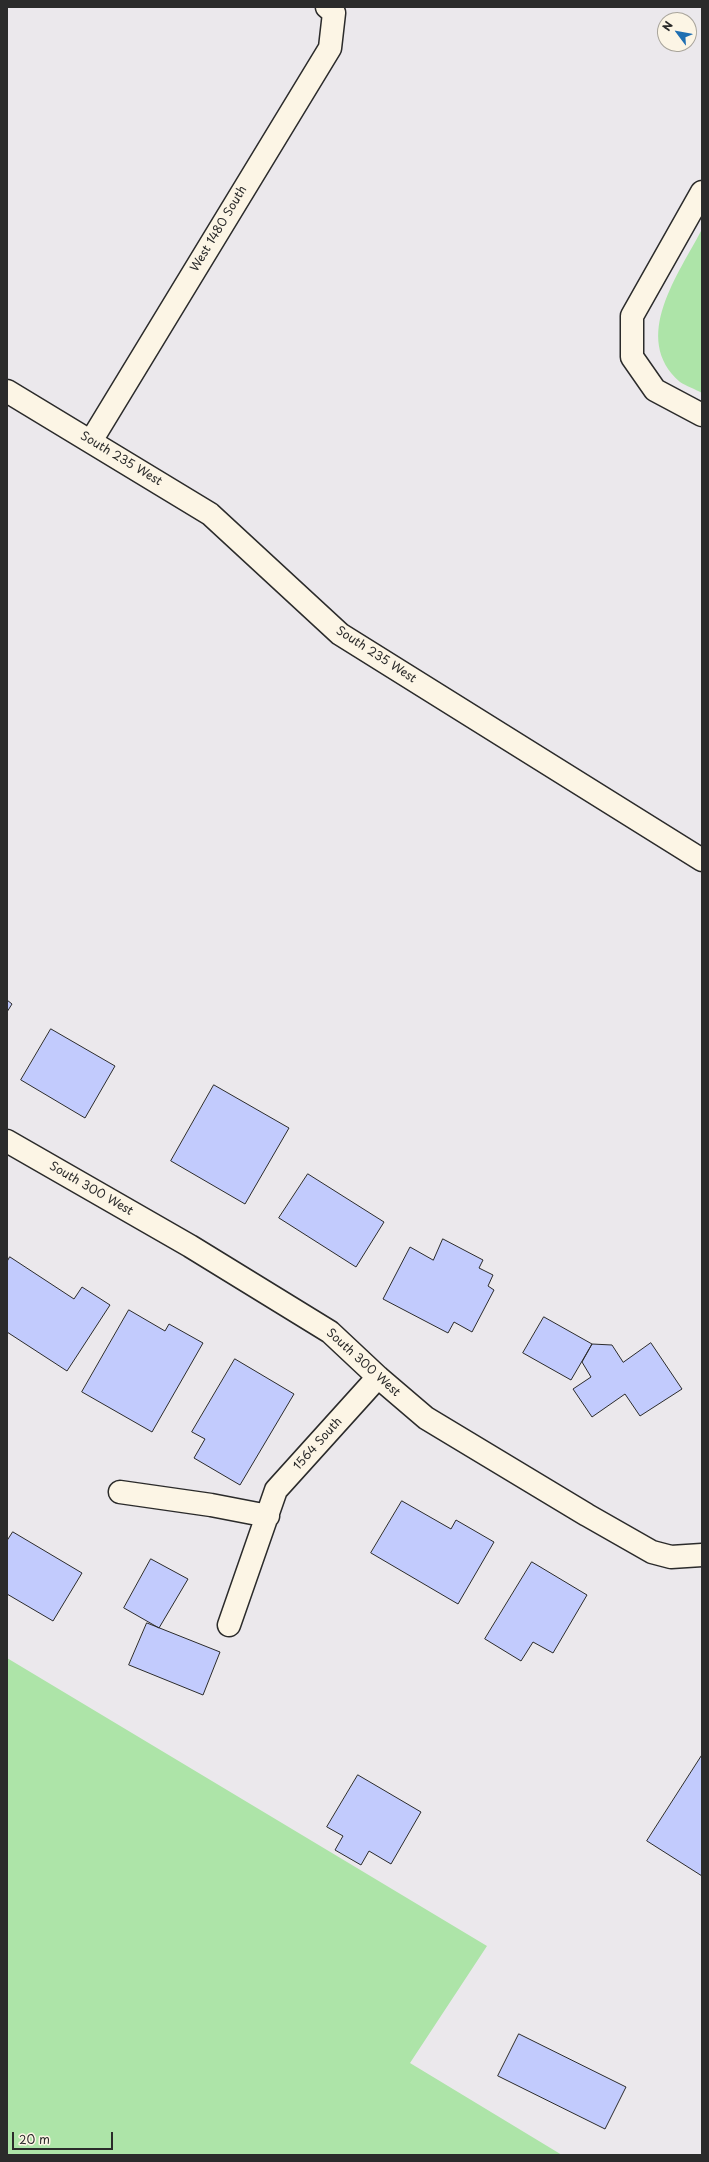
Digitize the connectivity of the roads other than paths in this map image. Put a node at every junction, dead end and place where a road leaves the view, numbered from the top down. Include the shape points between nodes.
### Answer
1 (331, 10) edge
2 (702, 192) edge
3 (7, 391) edge
4 (702, 415) edge
5 (91, 440) junction
6 (702, 860) edge
7 (7, 1141) edge
8 (378, 1377) junction
9 (120, 1492) dead end
10 (268, 1516) junction
11 (702, 1555) edge
12 (229, 1625) dead end

1 - 5 street, West 1480 South via 330,48
2 - 4 street via 632,316 632,357 655,390
3 - 5 street, South 235 West
5 - 6 street, South 235 West via 210,514 340,634
7 - 8 street, South 300 West via 190,1246 330,1332
8 - 10 street, 1564 South via 276,1490
8 - 11 street, South 300 West via 426,1418 652,1552 671,1557
9 - 10 street
10 - 12 street, 1564 South

